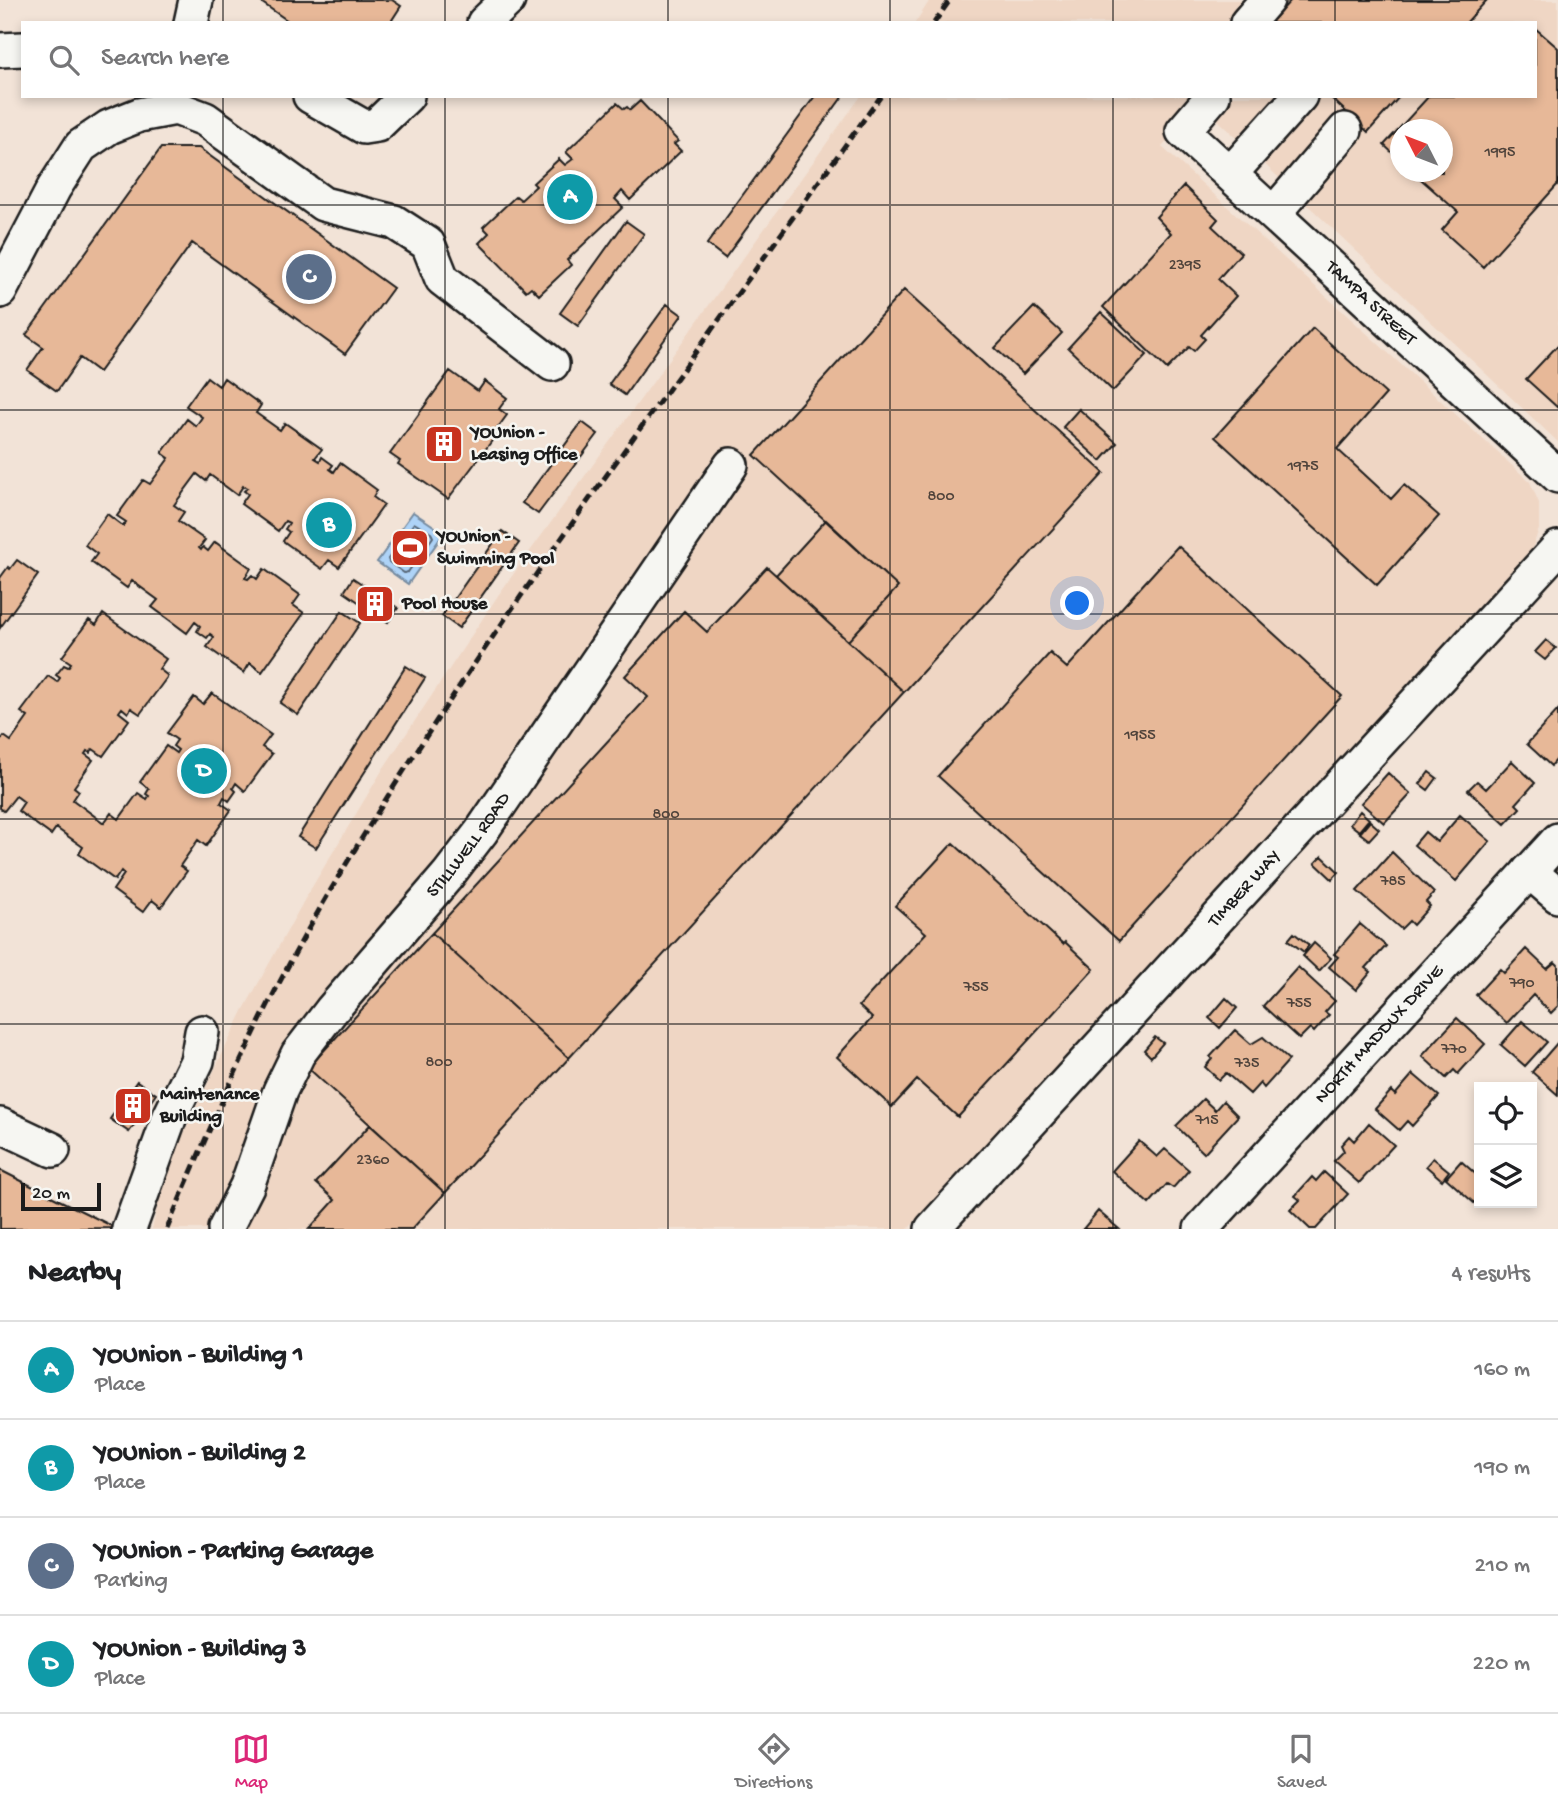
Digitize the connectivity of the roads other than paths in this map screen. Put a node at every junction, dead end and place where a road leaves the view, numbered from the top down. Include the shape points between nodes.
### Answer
1 (195, 0) edge
2 (508, 0) edge
3 (1267, 0) edge
4 (191, 21) edge
5 (486, 21) edge
6 (1249, 21) edge
7 (21, 49) edge
8 (0, 50) edge
9 (313, 98) edge
10 (405, 98) edge
11 (1211, 98) edge
12 (1298, 98) edge
13 (1345, 130) dead end
14 (1231, 173) junction
15 (1274, 213) junction
16 (0, 291) edge
17 (552, 364) dead end
18 (731, 465) dead end
19 (1558, 476) edge
20 (1558, 548) edge
21 (1558, 840) edge
22 (1529, 871) junction
23 (1558, 895) edge
24 (202, 1032) dead end
25 (0, 1125) edge
26 (53, 1150) dead end
27 (129, 1229) edge
28 (225, 1229) edge
29 (932, 1229) edge
30 (1200, 1229) edge

1 - 4 street
2 - 5 street
3 - 6 street
7 - 8 street
9 - 10 street via 364,127 377,125
11 - 14 street, TAMPA STREET via 1183,131
12 - 14 street
13 - 15 street
14 - 15 street, TAMPA STREET
15 - 19 street, TAMPA STREET
16 - 17 street via 80,146 139,114 176,108 205,119 323,204 394,222 428,244 442,279
18 - 28 street, STILLWELL ROAD via 481,832 298,1054 247,1186
20 - 29 street, TIMBER WAY
21 - 22 street, NORTH MADDUX DRIVE
22 - 23 street
22 - 30 street, NORTH MADDUX DRIVE
24 - 27 street via 197,1061 170,1116
25 - 26 street

